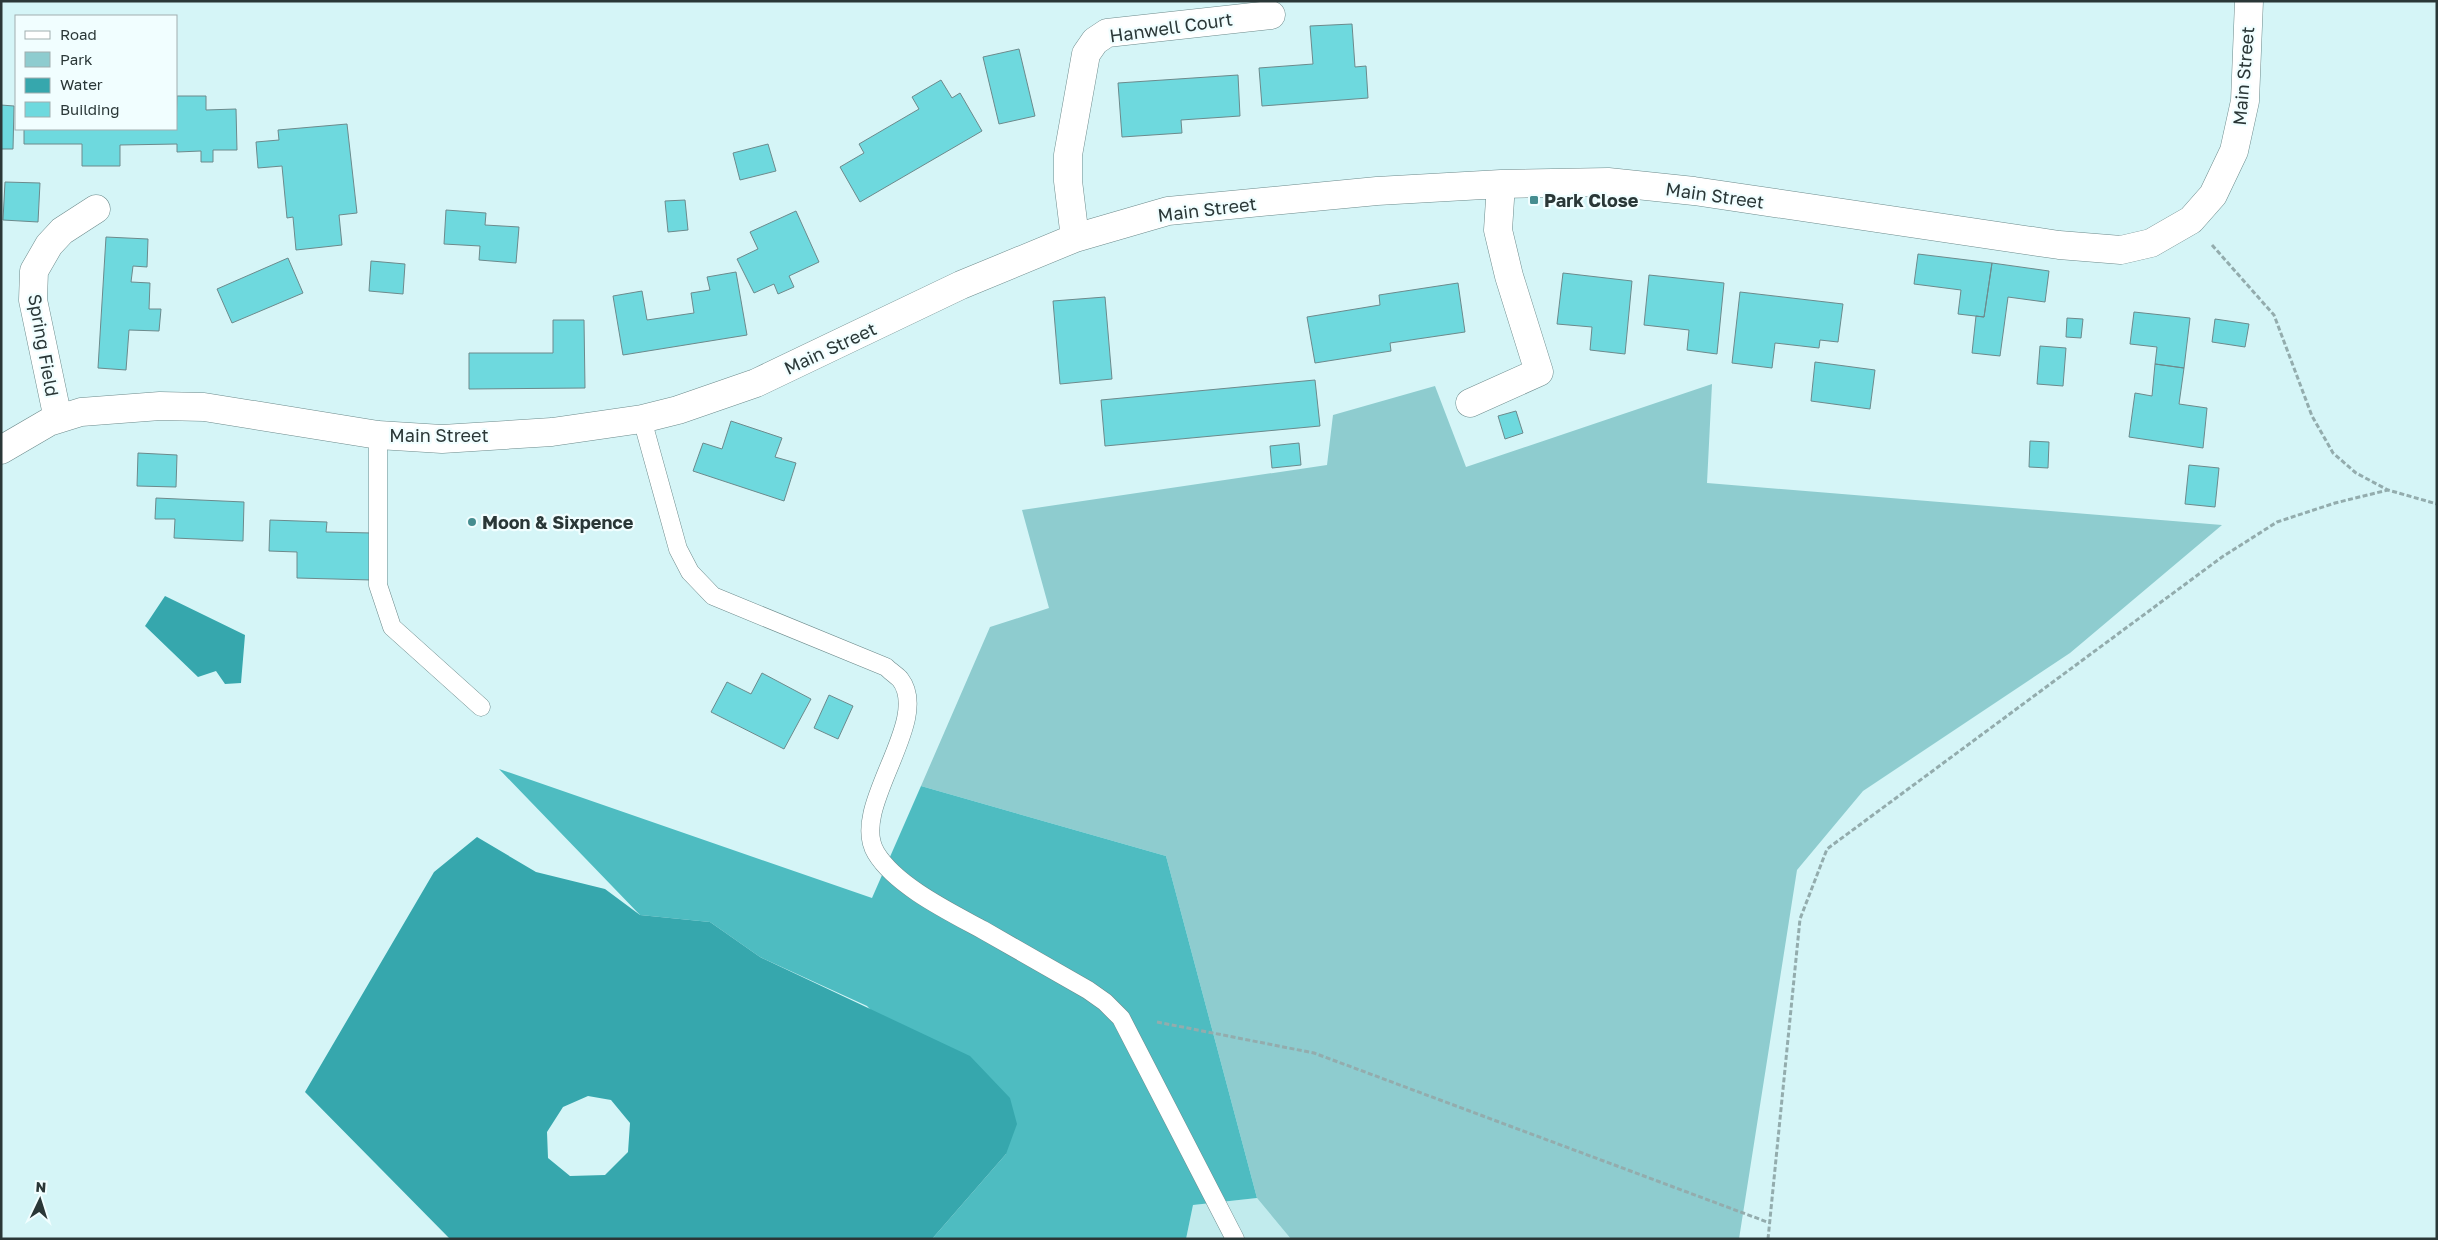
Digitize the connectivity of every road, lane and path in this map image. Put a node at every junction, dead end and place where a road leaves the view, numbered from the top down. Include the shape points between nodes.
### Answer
1 (2248, 1) edge
2 (1271, 15) dead end
3 (1501, 184) junction
4 (96, 209) dead end
5 (2191, 220) junction
6 (1075, 238) junction
7 (1470, 404) dead end
8 (642, 418) junction
9 (58, 419) junction
10 (378, 436) junction
11 (1, 450) edge
12 (2388, 490) junction
13 (2437, 504) edge
14 (481, 707) dead end
15 (1120, 1018) junction
16 (1770, 1223) junction
17 (1235, 1239) edge
18 (1768, 1239) edge

1 - 5 street, Main Street via 2245,101 2234,151 2214,195
2 - 6 street, Hanwell Court via 1107,33 1095,41 1086,54 1068,155
3 - 5 street, Main Street via 1608,182 1666,188 2059,245 2121,250 2151,243
3 - 6 street, Main Street via 1377,191 1168,211
3 - 7 street via 1498,230 1539,372
4 - 9 street, Spring Field via 62,231 49,245 34,271 33,300
5 - 12 path via 2274,315 2312,416 2333,454 2356,473
6 - 8 street, Main Street via 961,285 756,383 678,410
8 - 10 street, Main Street via 552,432 451,438
8 - 15 lane via 678,549 702,586 713,596 886,667 901,680 908,698 906,719 873,812 871,833 875,852 918,894 1088,990
9 - 10 street, Main Street via 81,412 126,408 204,407
9 - 11 street, Main Street
10 - 14 lane via 378,585 392,628
12 - 13 path
12 - 16 path via 2277,522 2222,557 1827,849 1800,920
15 - 16 path via 1132,1017 1314,1053
15 - 17 lane
16 - 18 path

